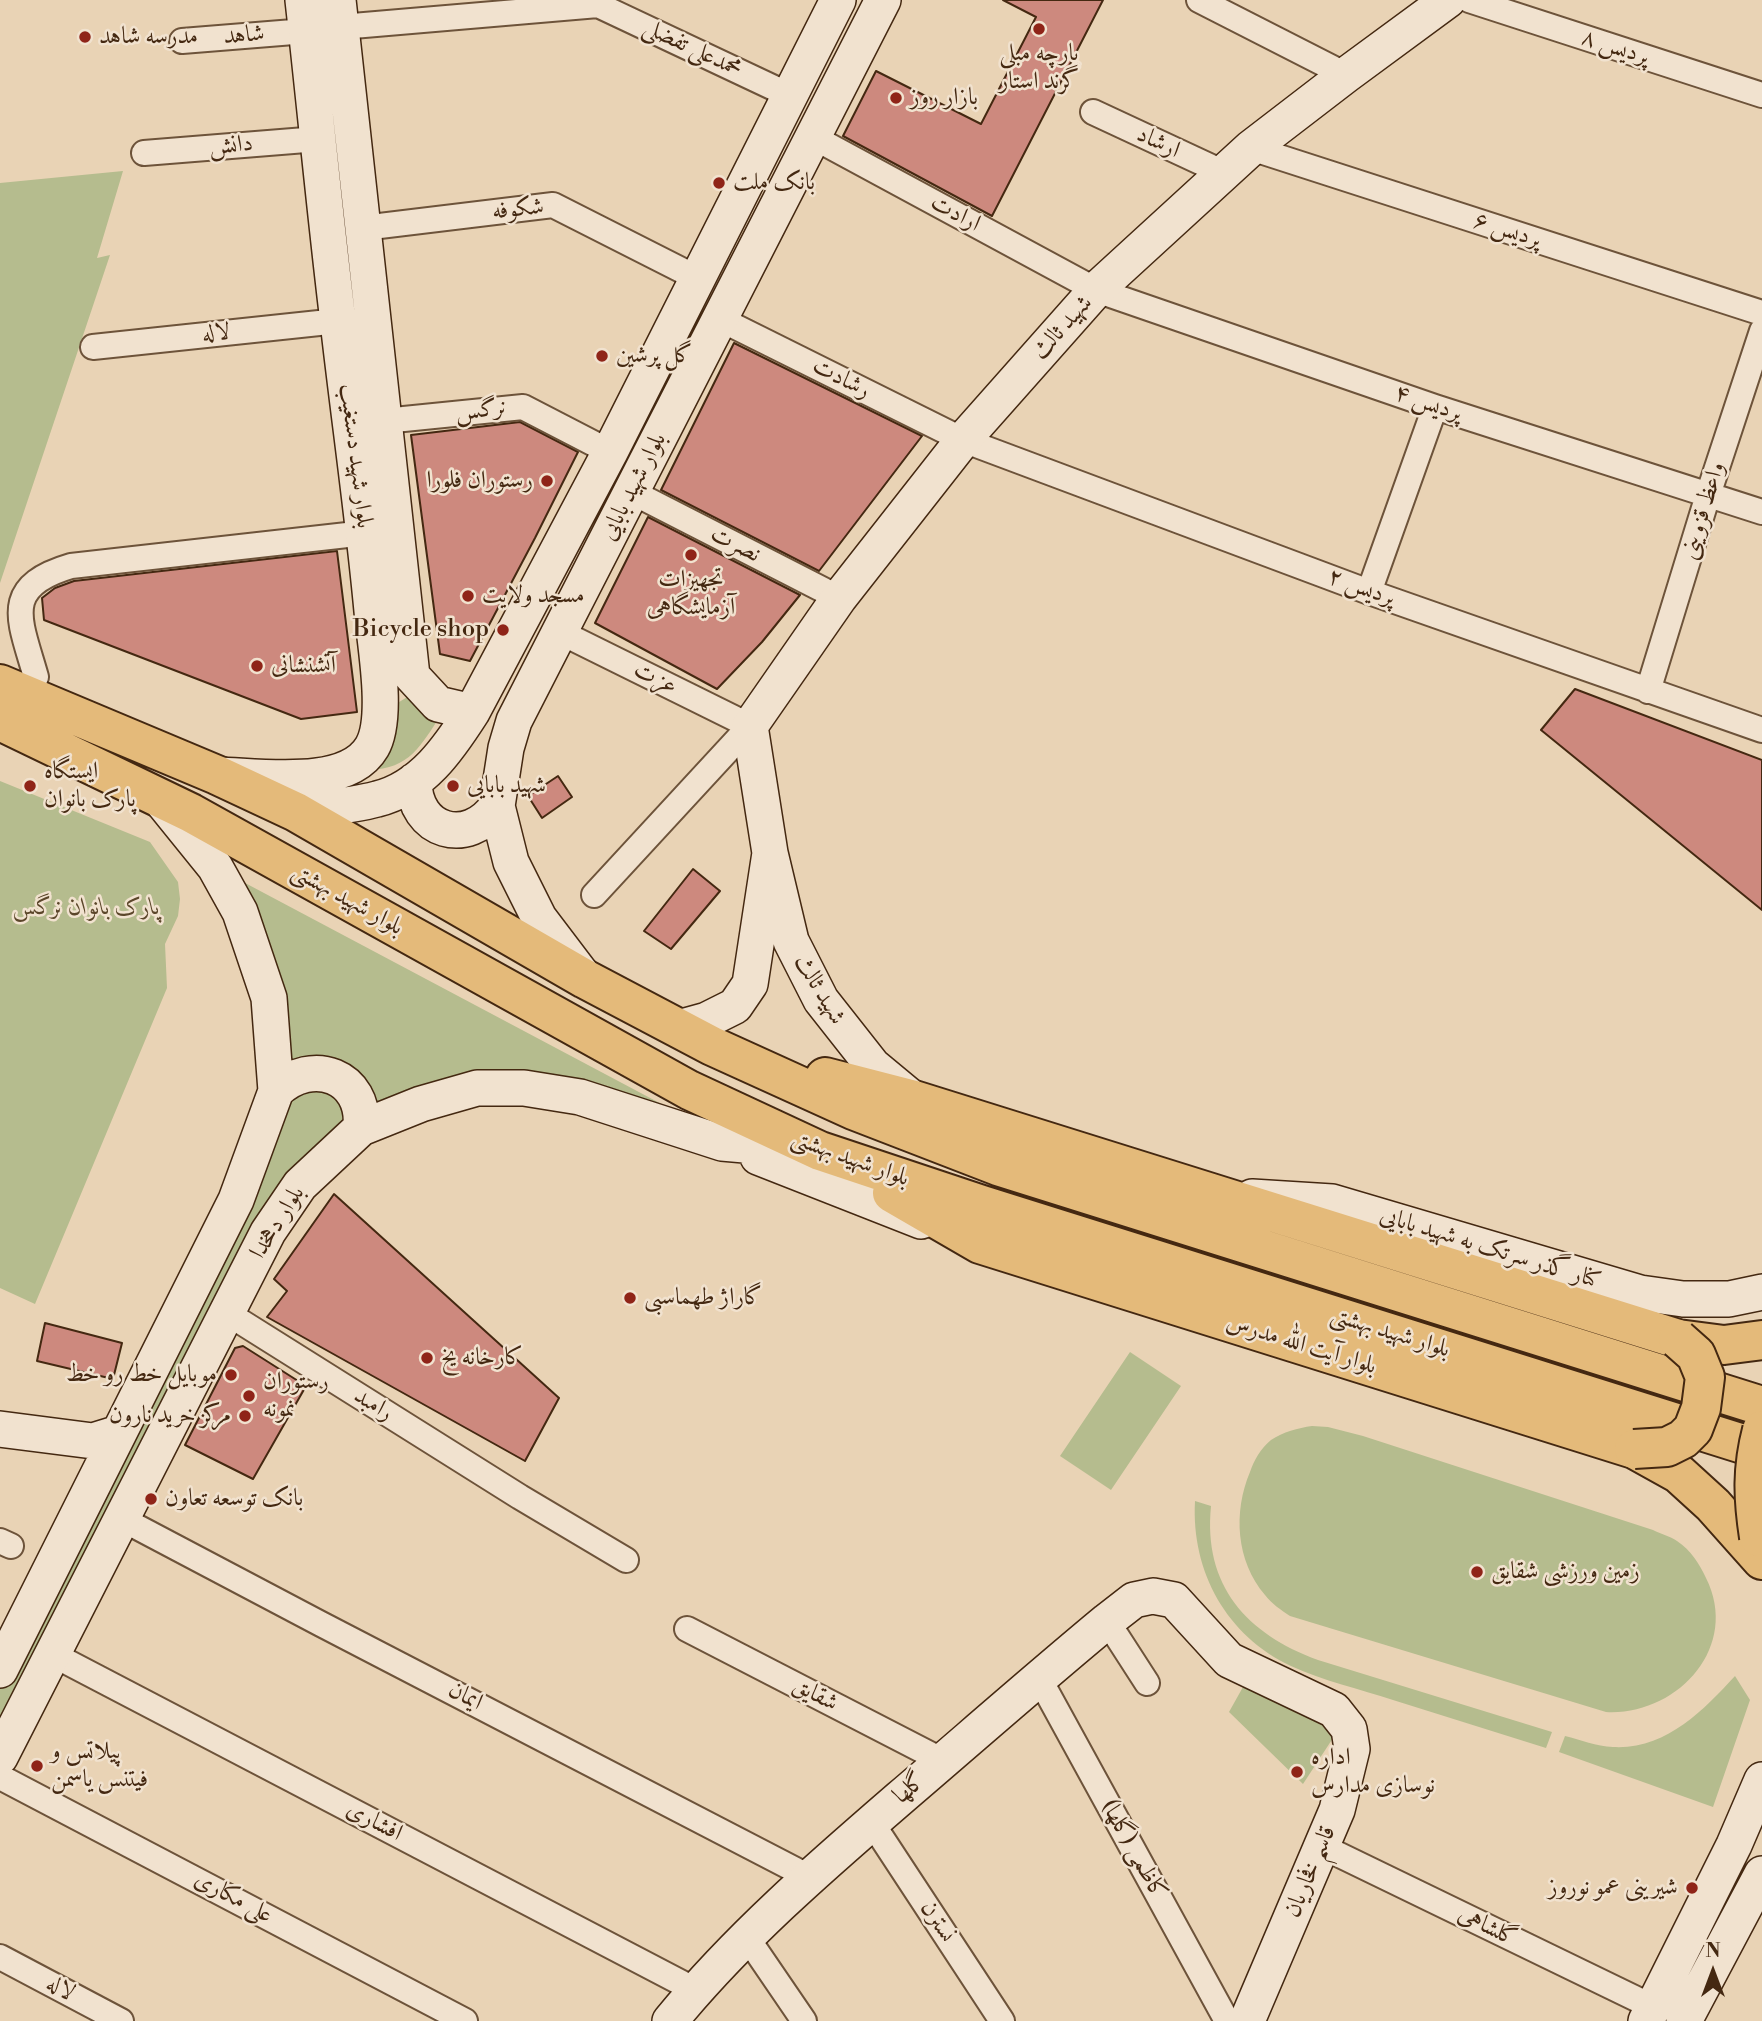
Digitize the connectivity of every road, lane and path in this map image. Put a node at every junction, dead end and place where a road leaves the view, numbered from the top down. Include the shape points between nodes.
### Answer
1 (838, 0) edge
2 (883, 0) edge
3 (1199, 0) edge
4 (1448, 0) edge
5 (1469, 0) edge
6 (340, 13) edge
7 (304, 15) edge
8 (182, 41) dead end
9 (1346, 75) junction
10 (1762, 95) edge
11 (791, 96) junction
12 (1093, 112) dead end
13 (813, 137) junction
14 (318, 139) junction
15 (1251, 148) junction
16 (144, 153) dead end
17 (1224, 173) junction
18 (363, 228) junction
19 (699, 279) junction
20 (1096, 290) junction
21 (1762, 313) edge
22 (720, 318) junction
23 (338, 321) junction
24 (1762, 331) edge
25 (93, 347) dead end
26 (1436, 407) junction
27 (384, 421) junction
28 (962, 440) junction
29 (611, 452) junction
30 (632, 492) junction
31 (1708, 495) junction
32 (1762, 512) edge
33 (365, 533) junction
34 (1369, 592) junction
35 (839, 598) junction
36 (560, 632) junction
37 (0, 657) edge
38 (396, 680) junction
39 (1648, 691) junction
40 (15, 694) edge
41 (472, 712) junction
42 (750, 726) junction
43 (1762, 730) edge
44 (0, 739) edge
45 (217, 775) junction
46 (114, 777) junction
47 (414, 781) junction
48 (160, 799) junction
49 (497, 806) junction
50 (296, 812) junction
51 (770, 853) junction
52 (594, 895) dead end
53 (585, 979) junction
54 (678, 1028) junction
55 (712, 1046) junction
56 (276, 1091) junction
57 (915, 1100) junction
58 (362, 1129) junction
59 (722, 1143) junction
60 (820, 1151) junction
61 (1218, 1195) junction
62 (980, 1244) junction
63 (1762, 1292) edge
64 (227, 1313) junction
65 (1678, 1339) junction
66 (1762, 1340) edge
67 (1762, 1406) edge
68 (1, 1429) edge
69 (1762, 1430) edge
70 (119, 1433) junction
71 (1633, 1449) junction
72 (1762, 1450) edge
73 (89, 1492) junction
74 (122, 1518) junction
75 (1762, 1543) edge
76 (626, 1560) dead end
77 (1762, 1560) edge
78 (1174, 1600) joint
79 (1107, 1621) junction
80 (687, 1629) dead end
81 (52, 1654) junction
82 (0, 1670) edge
83 (1038, 1678) junction
84 (1147, 1683) dead end
85 (0, 1757) edge
86 (943, 1761) junction
87 (0, 1777) edge
88 (1762, 1780) edge
89 (872, 1822) junction
90 (1321, 1846) junction
91 (809, 1877) junction
92 (1760, 1878) edge
93 (746, 1936) junction
94 (0, 1957) edge
95 (695, 1990) junction
96 (1649, 2014) edge
97 (121, 2021) edge
98 (465, 2021) edge
99 (670, 2021) edge
100 (804, 2021) edge
101 (1002, 2021) edge
102 (1227, 2021) edge
103 (1247, 2021) edge
104 (1684, 2021) edge

1 - 11 street, بلوار شهید بابایی
2 - 13 street, بلوار شهید بابایی
3 - 9 street
4 - 9 street, شهید ثالث
5 - 10 street, پردیس ۸
6 - 7 street
6 - 11 street, محمدعلی تفضلی via 598,5
6 - 18 street, بلوار شهید دستغیب
7 - 8 street, شاهد
7 - 14 street, بلوار شهید دستغیب
9 - 15 street, شهید ثالث
11 - 19 street, بلوار شهید بابایی
12 - 17 street, ارشاد
13 - 20 street, ارادت
13 - 22 street, بلوار شهید بابایی
14 - 16 street, دانش
14 - 23 street, بلوار شهید دستغیب
15 - 17 street, شهید ثالث
15 - 21 street, پردیس ۶
17 - 20 street, شهید ثالث
18 - 19 street, شکوفه via 553,205
18 - 27 street, بلوار شهید دستغیب
19 - 29 street, بلوار شهید بابایی
20 - 26 street, پردیس ۴
20 - 28 street, شهید ثالث
22 - 28 street, رشادت
22 - 30 street, بلوار شهید بابایی
23 - 25 street, لاله
23 - 33 street, بلوار شهید دستغیب
24 - 31 street, واعظ قزوینی
26 - 31 street, پردیس ۴
26 - 34 street
27 - 29 street, نرگس via 523,407
27 - 38 street, بلوار شهید دستغیب
28 - 34 street, پردیس ۲
28 - 35 street, شهید ثالث
29 - 41 street, بلوار شهید بابایی
30 - 35 street, نصرت
30 - 36 street, بلوار شهید بابایی
31 - 32 street, پردیس ۴
31 - 39 street, واعظ قزوینی
33 - 38 street, بلوار شهید دستغیب
33 - 40 street via 71,566 37,578 20,607 24,633
34 - 39 street, پردیس ۲
35 - 42 street, شهید ثالث
36 - 42 street, عزت
36 - 49 street, بلوار شهید بابایی via 514,721
37 - 40 main road
38 - 41 street via 438,704
38 - 45 street, بلوار شهید دستغیب via 372,747 354,767 321,778
39 - 43 street, پردیس ۲
40 - 45 main road, بلوار شهید بهشتی
40 - 46 main road, بلوار شهید بهشتی
41 - 47 street, بلوار شهید بابایی via 450,746
42 - 51 street, شهید ثالث
42 - 52 street, شهید ثالث
44 - 46 main road
45 - 50 main road, بلوار شهید بهشتی
46 - 48 main road, بلوار شهید بهشتی
47 - 49 street via 422,812 450,830 472,828
47 - 50 street, بلوار شهید بابایی via 379,799
48 - 56 street, بلوار دهخدا via 215,867 240,912 269,998
48 - 60 main road, بلوار شهید بهشتی via 689,1090
49 - 53 street, بلوار شهید بابایی via 511,862 539,918
50 - 53 main road, بلوار شهید بهشتی
51 - 54 street, شهید ثالث via 750,984 735,1006
51 - 57 street, شهید ثالث via 791,942 821,1000 873,1066
53 - 54 main road, بلوار شهید بهشتی
54 - 55 main road, بلوار شهید بهشتی
55 - 57 main road
55 - 67 main road, بلوار شهید بهشتی via 853,1110 998,1166
56 - 58 street via 300,1074 335,1077 358,1101
56 - 70 street, بلوار دهخدا via 236,1200
57 - 61 main road
58 - 59 street, بلوار دهخدا via 460,1091 524,1088 580,1097
58 - 64 street, بلوار دهخدا via 300,1185 268,1232
59 - 60 street, بلوار دهخدا
59 - 62 street
60 - 62 main road, بلوار آیت الله مدرس
60 - 72 main road, بلوار شهید بهشتی
61 - 63 street, کنار گذر سرتک به شهید بابایی via 1332,1202 1640,1293 1728,1299
61 - 65 main road
62 - 71 main road, بلوار آیت الله مدرس
64 - 74 street, بلوار دهخدا
64 - 76 street, رامبد
65 - 66 main road via 1724,1345
65 - 71 main road, bridge via 1696,1355 1705,1377 1702,1408 1683,1439 1668,1447
68 - 70 street via 93,1441
68 - 73 street via 72,1458 84,1473
69 - 75 main road, bridge via 1753,1495
70 - 73 street, بلوار دهخدا
71 - 77 main road, بلوار آیت الله مدرس via 1679,1474
73 - 82 street, بلوار دهخدا
74 - 81 street, بلوار دهخدا
74 - 91 street, ایمان
78 - 79 street, گلها via 1153,1596 1133,1600
78 - 90 street, قاسم فخاریان via 1228,1660 1334,1710 1349,1729 1352,1749 1337,1810
79 - 83 street, گلها
79 - 84 street
80 - 86 street, شقایق
81 - 85 street, بلوار دهخدا
81 - 95 street, افشاری
83 - 86 street, گلها
83 - 102 street, کاظمی (گلها)
86 - 89 street, گلها
87 - 98 street, علی مکاری
88 - 96 street
89 - 91 street, گلها
89 - 101 street, نسترن
90 - 96 street, گلشاهی
90 - 103 street, قاسم فخاریان
91 - 93 street, گلها
92 - 104 street
93 - 95 street, گلها
93 - 100 street
94 - 97 street, لاله
95 - 99 street, گلها

